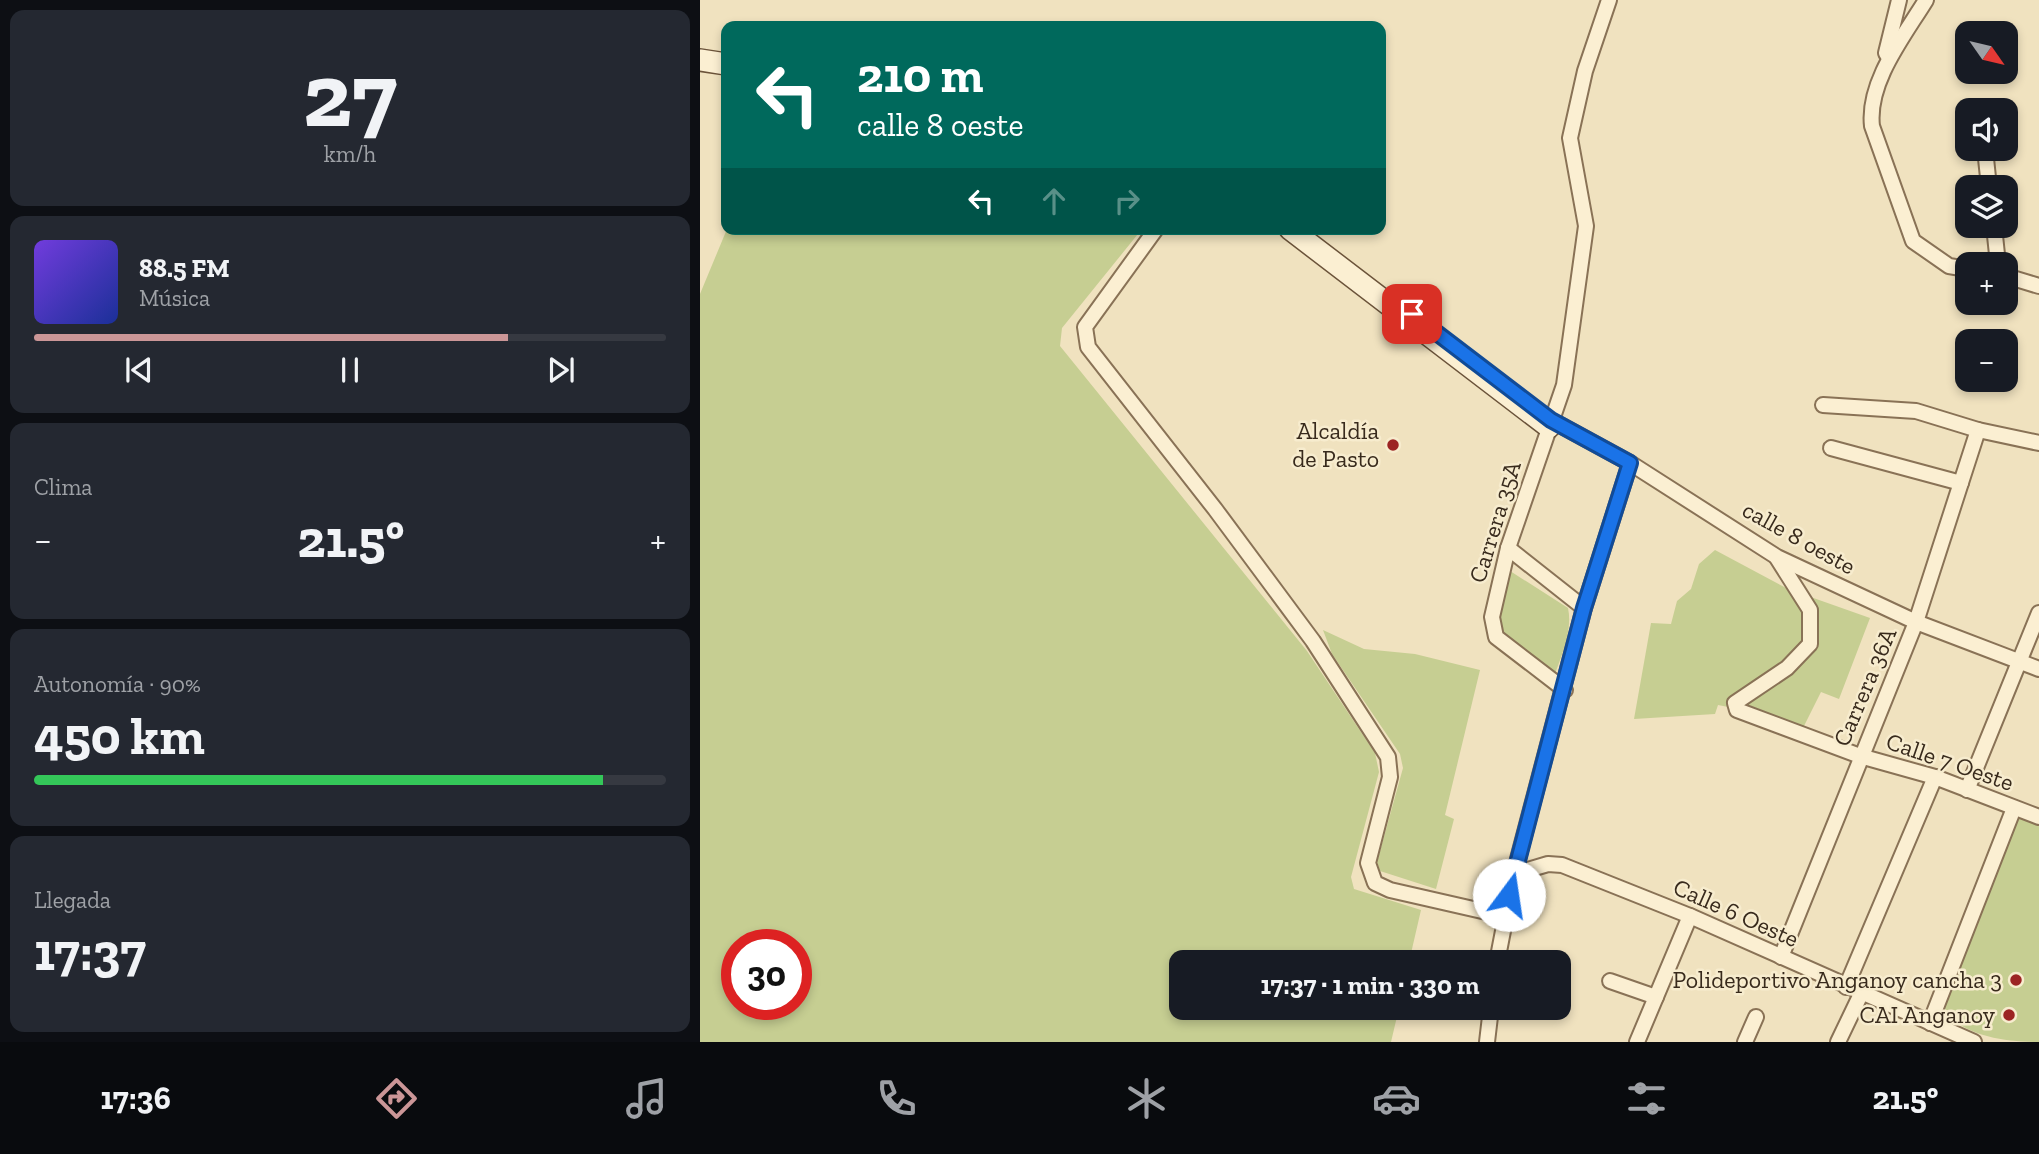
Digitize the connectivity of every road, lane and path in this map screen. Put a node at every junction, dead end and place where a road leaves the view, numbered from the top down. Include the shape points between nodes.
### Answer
1 (1609, 0) edge
2 (1899, 0) edge
3 (1926, 0) edge
4 (1891, 59) junction
5 (700, 60) edge
6 (721, 63) edge
7 (700, 68) edge
8 (721, 71) edge
9 (1152, 235) edge
10 (1298, 235) edge
11 (1309, 235) edge
12 (1955, 267) edge
13 (2018, 280) edge
14 (2039, 286) edge
15 (1823, 405) dead end
16 (1550, 423) junction
17 (1978, 430) junction
18 (2039, 443) edge
19 (1831, 448) dead end
20 (1630, 463) junction
21 (1961, 483) junction
22 (1508, 548) junction
23 (1777, 557) junction
24 (1584, 608) junction
25 (2039, 613) edge
26 (1916, 622) junction
27 (2019, 662) junction
28 (2039, 669) edge
29 (1565, 690) junction
30 (1860, 756) junction
31 (1935, 777) junction
32 (1968, 790) junction
33 (2014, 808) junction
34 (2039, 817) edge
35 (1514, 874) junction
36 (1504, 916) junction
37 (1690, 916) junction
38 (1499, 950) edge
39 (1781, 957) junction
40 (1610, 981) dead end
41 (1846, 987) junction
42 (1861, 994) junction
43 (1657, 997) junction
44 (1756, 1017) dead end
45 (1490, 1020) edge
46 (1930, 1023) junction
47 (1487, 1042) edge
48 (1637, 1042) edge
49 (1745, 1042) edge
50 (1839, 1042) edge
51 (1974, 1042) edge

1 - 16 street, Carrera 35A via 1585,71 1570,138 1586,226 1564,385
2 - 4 street via 1886,53
3 - 4 street
4 - 12 street via 1870,110 1872,126 1913,242
5 - 6 street
7 - 8 street
9 - 36 street via 1085,327 1088,347 1305,630 1388,757 1390,777 1368,863 1375,883
10 - 16 street
11 - 16 street
13 - 14 street
15 - 17 street via 1916,411
16 - 20 street, calle 8 oeste
16 - 22 street, Carrera 35A
17 - 18 street
17 - 21 street, Carrera 36A
19 - 21 street
20 - 23 street, calle 8 oeste
20 - 24 street
21 - 26 street, Carrera 36A
22 - 24 street
22 - 29 street, Carrera 35A via 1492,617 1496,637
23 - 26 street, calle 8 oeste
23 - 30 street, Calle 7 Oeste via 1810,610 1810,644 1794,663 1735,703 1737,710
24 - 29 street
25 - 27 street
26 - 27 street, calle 8 oeste
26 - 30 street, Carrera 36A
27 - 28 street, calle 8 oeste
27 - 32 street
29 - 35 street
30 - 31 street, Calle 7 Oeste
30 - 39 street, Carrera 36A
31 - 32 street, Calle 7 Oeste
31 - 41 street
32 - 33 street, Calle 7 Oeste
33 - 34 street, Calle 7 Oeste
33 - 46 street
35 - 36 street
35 - 37 street, Calle 6 Oeste via 1562,864
36 - 38 street
37 - 39 street, Calle 6 Oeste
37 - 43 street
39 - 41 street, Calle 6 Oeste
40 - 43 street
41 - 42 street, Calle 6 Oeste
42 - 46 street, Calle 6 Oeste
42 - 50 street
43 - 48 street
44 - 49 street
45 - 47 street
46 - 51 street, Calle 6 Oeste

